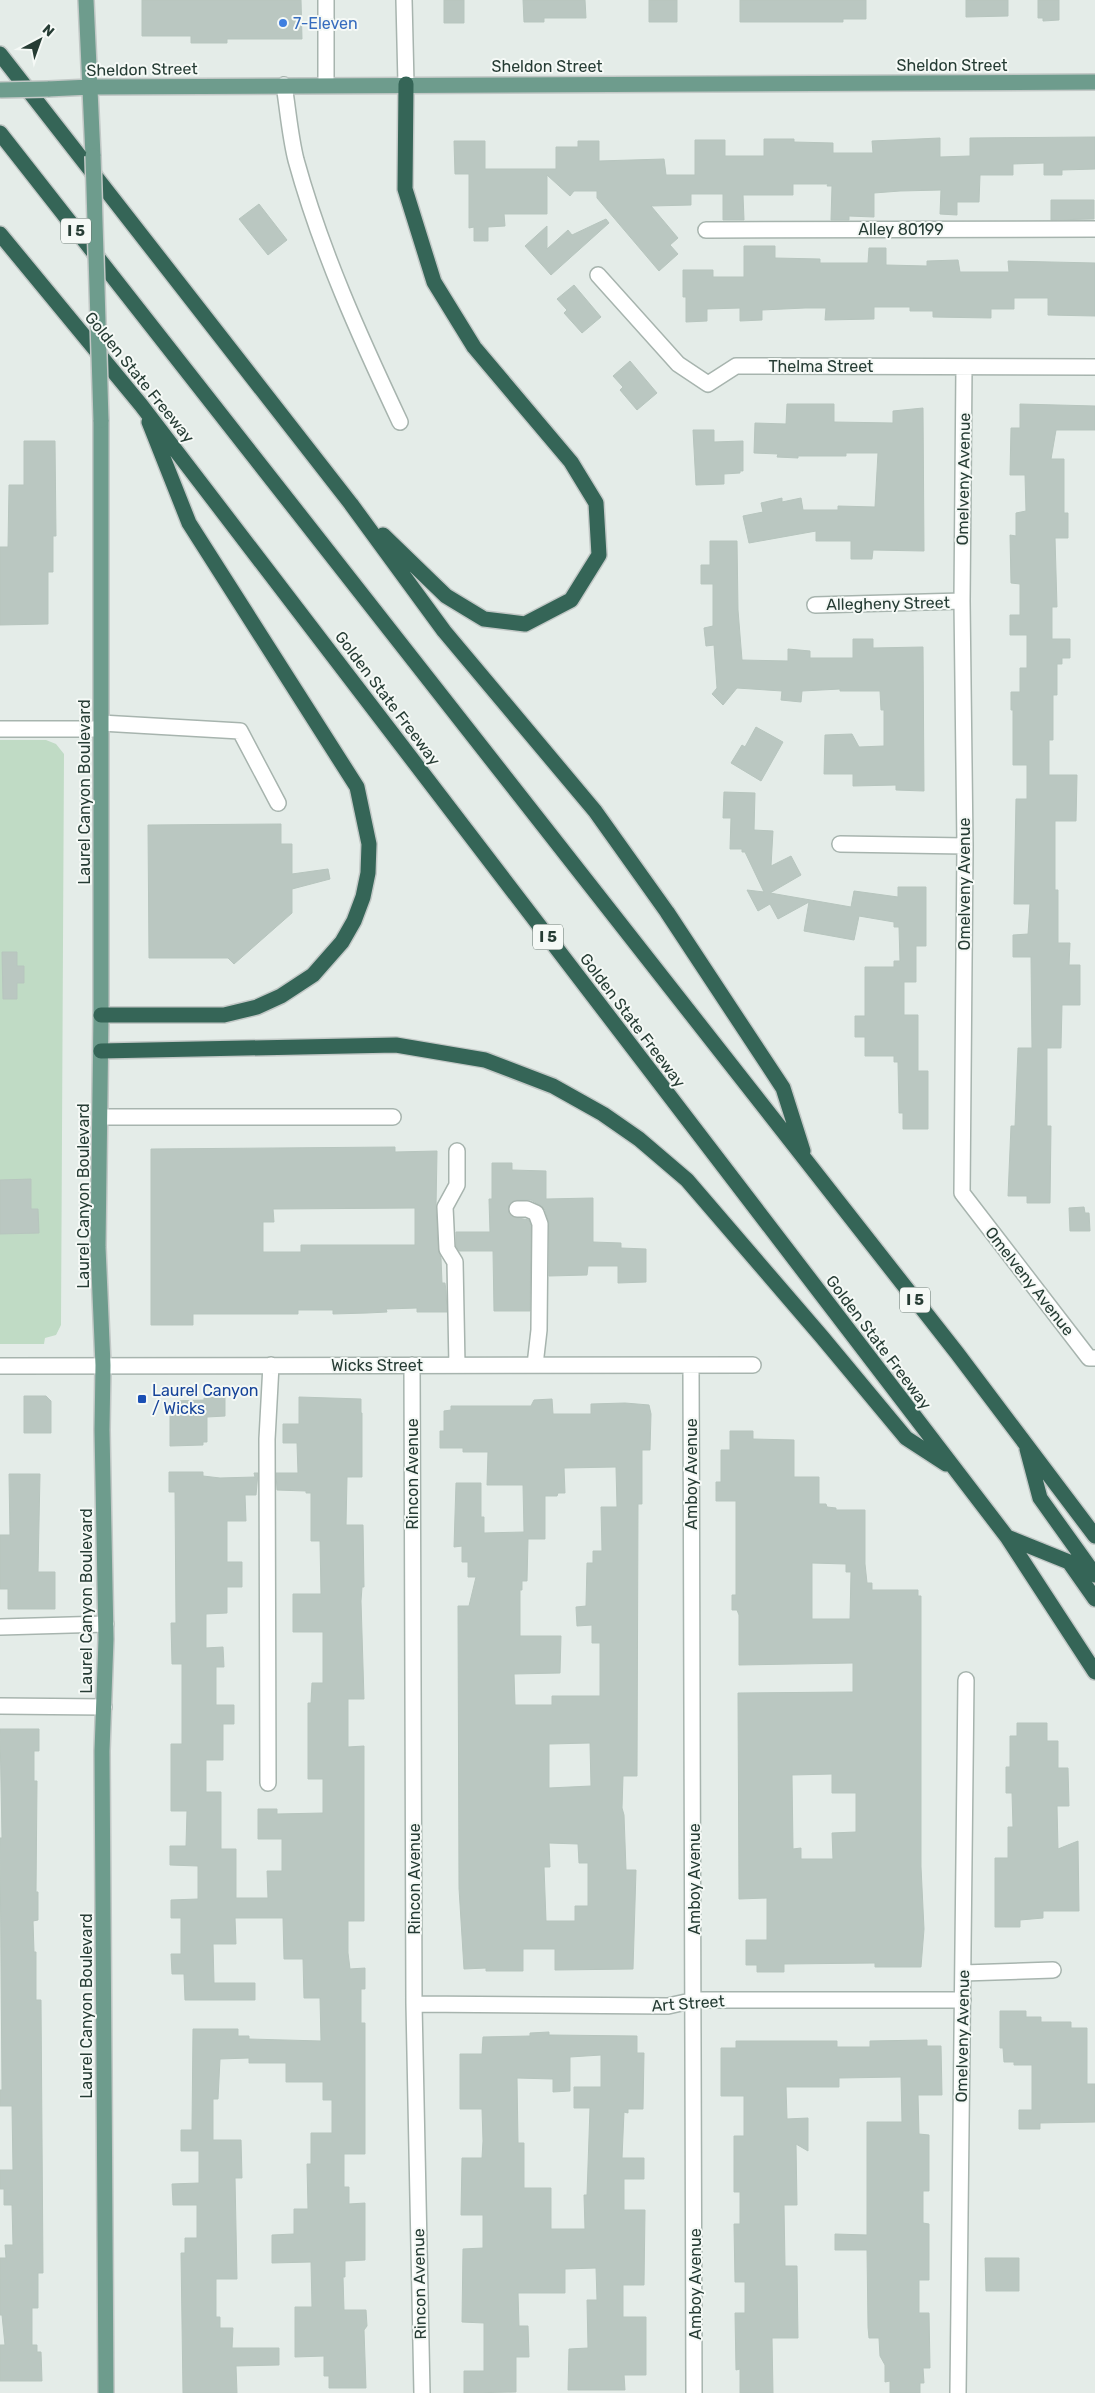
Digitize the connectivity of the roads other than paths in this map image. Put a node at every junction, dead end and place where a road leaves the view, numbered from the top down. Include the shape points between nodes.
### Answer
1 (86, 0) edge
2 (326, 0) edge
3 (404, 0) edge
4 (0, 54) edge
5 (1095, 82) edge
6 (406, 84) junction
7 (284, 85) junction
8 (326, 85) junction
9 (90, 87) junction
10 (0, 90) edge
11 (0, 133) edge
12 (1095, 229) edge
13 (706, 230) dead end
14 (0, 234) edge
15 (598, 275) dead end
16 (964, 367) junction
17 (1095, 367) edge
18 (142, 405) junction
19 (400, 422) dead end
20 (351, 504) junction
21 (962, 601) junction
22 (815, 605) dead end
23 (101, 726) junction
24 (0, 729) edge
25 (278, 803) dead end
26 (840, 844) dead end
27 (964, 846) junction
28 (101, 1015) junction
29 (101, 1051) junction
30 (100, 1117) junction
31 (393, 1117) dead end
32 (457, 1151) dead end
33 (806, 1160) junction
34 (516, 1209) dead end
35 (1092, 1358) edge
36 (103, 1365) junction
37 (271, 1365) junction
38 (412, 1365) junction
39 (457, 1365) junction
40 (753, 1365) dead end
41 (0, 1366) edge
42 (535, 1366) junction
43 (692, 1366) junction
44 (1025, 1440) junction
45 (955, 1470) junction
46 (1095, 1536) edge
47 (1007, 1537) junction
48 (1095, 1575) edge
49 (1095, 1599) edge
50 (106, 1624) junction
51 (0, 1627) edge
52 (1095, 1672) edge
53 (966, 1680) dead end
54 (0, 1706) edge
55 (104, 1707) junction
56 (268, 1783) dead end
57 (1053, 1970) dead end
58 (963, 1973) junction
59 (695, 2000) junction
60 (963, 2000) junction
61 (414, 2004) junction
62 (106, 2393) edge
63 (422, 2393) edge
64 (694, 2393) edge
65 (958, 2393) edge

1 - 9 main road, Laurel Canyon Boulevard
2 - 8 street
3 - 6 street
4 - 20 highway
5 - 6 main road, Sheldon Street
6 - 8 main road, Sheldon Street
6 - 20 highway via 405,189 434,282 474,347 571,462 596,503 599,555 571,600 525,624 484,619 446,596
7 - 8 main road, Sheldon Street
7 - 9 main road, Sheldon Street
7 - 19 street via 296,159 331,266
9 - 10 main road, Sheldon Street, bridge
9 - 23 main road, Laurel Canyon Boulevard, bridge via 101,420
11 - 33 highway, I 5
12 - 13 street, Alley 80199
14 - 18 highway, Golden State Freeway / I 5
15 - 16 street, Thelma Street via 678,364 708,384 736,366
16 - 17 street, Thelma Street
16 - 21 street, Omelveny Avenue
18 - 28 highway via 189,523 356,787 370,844 368,874 354,921 342,942 313,974 281,996 257,1007 224,1015
18 - 45 highway, Golden State Freeway / I 5
20 - 33 highway via 444,630 595,811 667,912 783,1088
21 - 22 street, Allegheny Street
21 - 27 street, Omelveny Avenue
23 - 24 street
23 - 25 street via 240,731
23 - 28 main road, Laurel Canyon Boulevard
26 - 27 street
27 - 35 street, Omelveny Avenue via 962,1193
28 - 29 main road, Laurel Canyon Boulevard
29 - 30 main road, Laurel Canyon Boulevard
29 - 45 highway via 396,1045 485,1060 553,1086 639,1139 687,1180 906,1438
30 - 31 street
30 - 36 main road, Laurel Canyon Boulevard via 98,1247
32 - 39 street via 457,1185 445,1208 445,1238 455,1262
33 - 44 highway, I 5
34 - 42 street via 536,1213 540,1224 539,1330
36 - 37 street, Wicks Street
36 - 41 street, Wicks Street
36 - 50 main road, Laurel Canyon Boulevard
37 - 38 street, Wicks Street
37 - 56 street
38 - 39 street, Wicks Street
38 - 61 street, Rincon Avenue
39 - 42 street, Wicks Street
40 - 43 street, Wicks Street
42 - 43 street, Wicks Street
43 - 59 street, Amboy Avenue via 691,1696
44 - 46 highway, I 5
44 - 48 highway via 1040,1498
45 - 47 highway, Golden State Freeway / I 5
47 - 49 highway via 1069,1562
47 - 52 highway, Golden State Freeway / I 5
50 - 51 street
50 - 55 main road, Laurel Canyon Boulevard
53 - 58 street, Omelveny Avenue
54 - 55 street
55 - 62 main road, Laurel Canyon Boulevard
57 - 58 street
58 - 60 street, Omelveny Avenue
59 - 60 street, Art Street
59 - 61 street, Art Street via 668,2006
59 - 64 street, Amboy Avenue
60 - 65 street, Omelveny Avenue
61 - 63 street, Rincon Avenue

